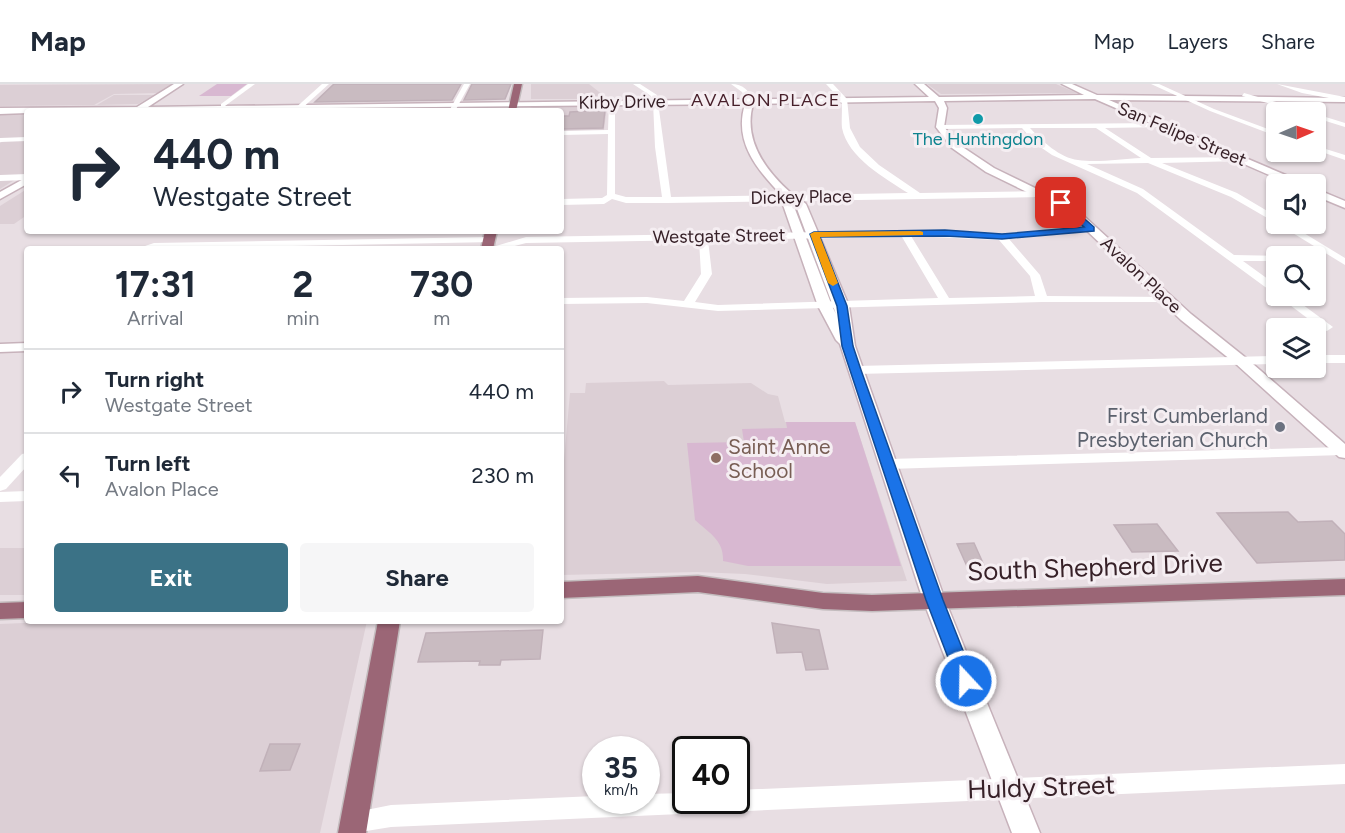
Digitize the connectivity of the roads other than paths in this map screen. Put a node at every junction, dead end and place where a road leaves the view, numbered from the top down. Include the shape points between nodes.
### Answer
1 (179, 84) edge
2 (252, 84) edge
3 (326, 84) edge
4 (467, 84) edge
5 (518, 84) edge
6 (526, 84) edge
7 (636, 84) edge
8 (734, 84) edge
9 (828, 84) edge
10 (920, 84) edge
11 (1066, 84) edge
12 (1154, 84) edge
13 (1280, 84) edge
14 (1304, 92) junction
15 (1244, 95) junction
16 (1178, 96) junction
17 (1095, 97) junction
18 (937, 98) junction
19 (1257, 98) junction
20 (844, 99) junction
21 (1343, 99) edge
22 (1287, 100) junction
23 (750, 101) junction
24 (612, 102) junction
25 (656, 102) junction
26 (1290, 102) edge
27 (223, 105) junction
28 (455, 106) edge
29 (518, 106) edge
30 (141, 108) edge
31 (160, 108) edge
32 (204, 108) joint
33 (299, 108) edge
34 (0, 110) edge
35 (24, 110) edge
36 (1326, 119) edge
37 (1161, 125) junction
38 (1345, 125) edge
39 (1024, 126) junction
40 (1098, 126) junction
41 (940, 127) junction
42 (1266, 130) edge
43 (610, 132) junction
44 (564, 133) edge
45 (24, 139) edge
46 (0, 140) edge
47 (1326, 151) edge
48 (1345, 158) edge
49 (1240, 159) junction
50 (1150, 161) junction
51 (1074, 162) junction
52 (1275, 174) edge
53 (0, 178) edge
54 (24, 178) edge
55 (24, 180) edge
56 (1043, 194) junction
57 (0, 196) edge
58 (611, 196) junction
59 (918, 196) junction
60 (1326, 196) edge
61 (789, 197) junction
62 (667, 200) junction
63 (564, 201) edge
64 (1345, 205) edge
65 (1266, 214) edge
66 (1091, 229) junction
67 (800, 234) junction
68 (814, 234) junction
69 (905, 234) junction
70 (1300, 234) edge
71 (703, 237) junction
72 (1002, 237) junction
73 (489, 241) edge
74 (154, 246) edge
75 (1326, 257) edge
76 (1234, 258) junction
77 (1266, 258) edge
78 (1342, 258) edge
79 (1266, 282) edge
80 (1042, 299) junction
81 (1168, 300) junction
82 (564, 301) edge
83 (946, 302) junction
84 (686, 305) junction
85 (825, 306) junction
86 (842, 306) junction
87 (1298, 306) edge
88 (1327, 327) dead end
89 (848, 346) junction
90 (24, 347) edge
91 (0, 348) edge
92 (1326, 359) edge
93 (1345, 359) edge
94 (1266, 360) edge
95 (1241, 361) junction
96 (856, 370) junction
97 (1344, 452) edge
98 (24, 460) edge
99 (888, 464) junction
100 (0, 486) edge
101 (0, 496) edge
102 (24, 496) edge
103 (1345, 587) edge
104 (564, 590) edge
105 (934, 600) junction
106 (24, 610) edge
107 (0, 611) edge
108 (388, 624) edge
109 (1345, 774) edge
110 (1008, 789) junction
111 (750, 800) edge
112 (672, 804) edge
113 (353, 827) edge
114 (1026, 833) edge

1 - 30 street
2 - 27 street
3 - 33 street
4 - 28 street
5 - 29 main road
6 - 29 main road
7 - 25 street via 654,95
8 - 23 street via 744,90
9 - 20 street
10 - 18 street
11 - 17 street, San Felipe Street
12 - 16 street
13 - 14 street
14 - 21 street
14 - 22 street
15 - 16 street, Kirby Drive
15 - 19 street
15 - 22 street, Kirby Drive
16 - 17 street, Kirby Drive
16 - 19 street, Kirby Drive
16 - 42 street
17 - 18 street, Kirby Drive
17 - 37 street, San Felipe Street
18 - 20 street, Kirby Drive
18 - 41 street via 943,108
19 - 22 street, Kirby Drive
20 - 23 street, Kirby Drive
20 - 59 street via 846,129 856,147 884,173
21 - 22 street, Kirby Drive
22 - 26 street
23 - 25 street, Kirby Drive
23 - 61 street via 745,129 753,154
24 - 25 street, Kirby Drive
24 - 29 street, Kirby Drive
24 - 43 street
25 - 62 street
27 - 31 street, Kirby Drive
27 - 32 street
27 - 33 street, Kirby Drive
28 - 29 street, Kirby Drive
28 - 33 street, Kirby Drive
32 - 33 street, Kirby Drive
34 - 35 street, Kirby Drive
36 - 38 street
37 - 40 street
37 - 49 street, San Felipe Street
39 - 40 street
39 - 41 street
39 - 51 street via 1045,146
40 - 50 street
41 - 56 street, Avalon Place via 970,157
43 - 44 street
43 - 58 street
45 - 46 street
47 - 48 street
49 - 50 street
49 - 52 street, San Felipe Street
50 - 51 street
50 - 65 street via 1219,188
51 - 76 street via 1140,191
53 - 54 street
55 - 57 street
56 - 59 street, Dickey Place
56 - 66 street, Avalon Place via 1070,209
58 - 62 street, Dickey Place
58 - 63 street, Dickey Place via 604,201
59 - 61 street, Dickey Place
60 - 64 street
61 - 62 street, Dickey Place
61 - 67 street via 787,202
61 - 68 street via 801,204
66 - 72 street, Westgate Street
66 - 81 street, Avalon Place
67 - 68 street, Westgate Street
67 - 71 street, Westgate Street
67 - 85 street
68 - 69 street, Westgate Street
68 - 86 street
69 - 72 street, Westgate Street
69 - 83 street
70 - 78 street
71 - 73 street, Westgate Street
71 - 84 street via 707,278
72 - 80 street via 1035,275
73 - 74 street, Westgate Street
75 - 78 street
76 - 77 street
76 - 79 street
80 - 81 street
80 - 83 street
81 - 95 street, Avalon Place
82 - 84 street via 647,300
83 - 86 street
84 - 85 street
85 - 86 street
85 - 89 street
86 - 89 street
87 - 88 street
89 - 96 street
90 - 91 street
92 - 93 street
94 - 95 street
95 - 96 street
95 - 97 street, Avalon Place
96 - 99 street
97 - 99 street
98 - 100 street
99 - 105 street
101 - 102 street
103 - 105 main road, South Shepherd Drive
104 - 105 main road, South Shepherd Drive via 698,584 823,601
105 - 110 street
106 - 107 main road
108 - 113 main road
109 - 110 street, Huldy Street
110 - 111 street, Huldy Street
110 - 114 street
112 - 113 street, Huldy Street via 391,816

